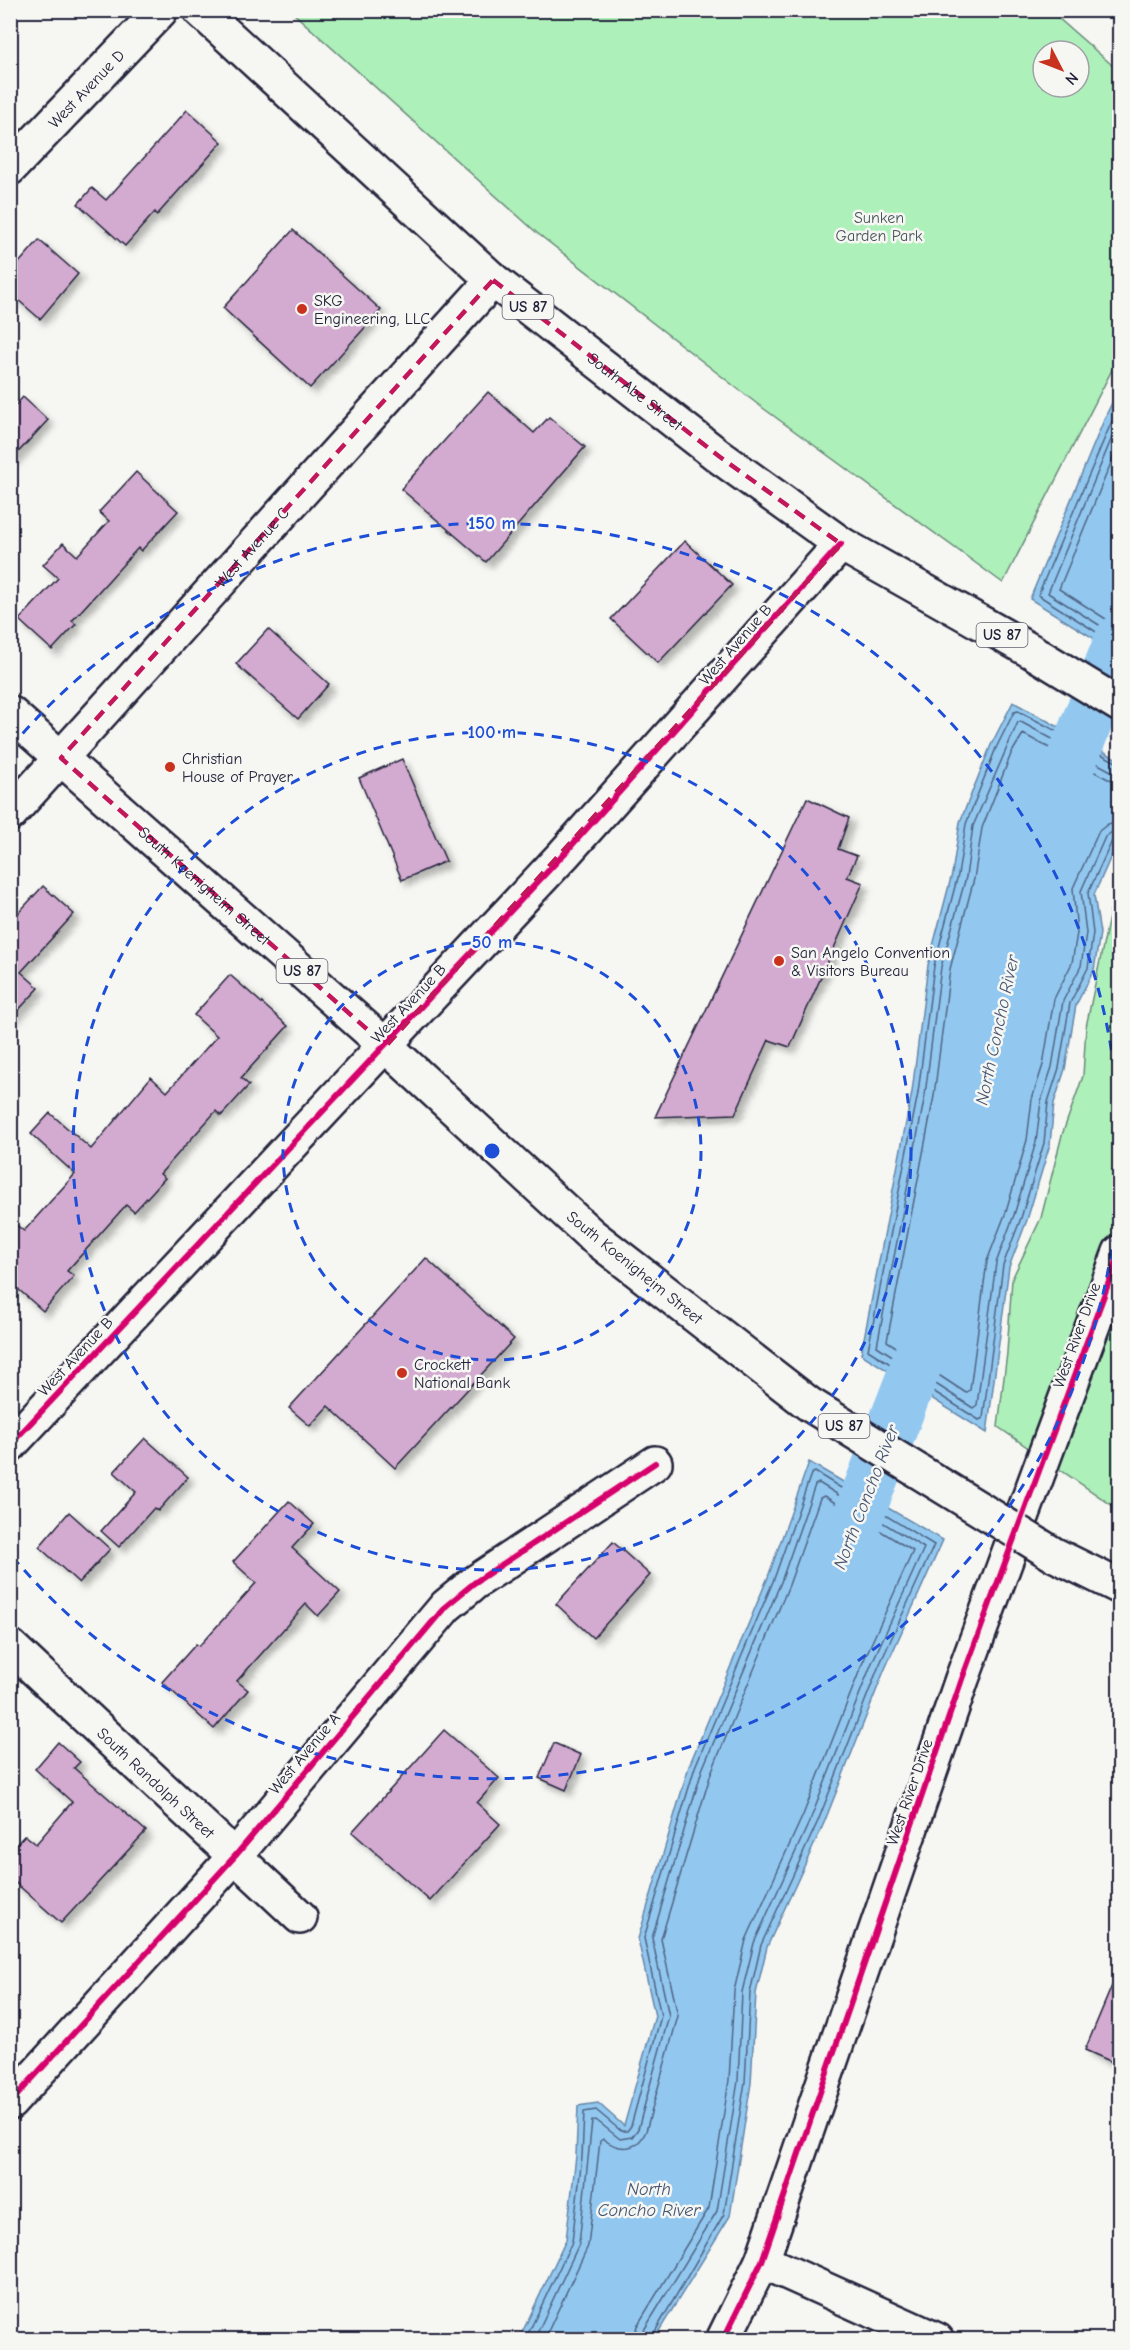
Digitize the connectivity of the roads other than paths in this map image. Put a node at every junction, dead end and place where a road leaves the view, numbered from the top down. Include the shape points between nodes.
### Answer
1 (161, 10) edge
2 (200, 10) edge
3 (10, 168) edge
4 (493, 280) junction
5 (841, 544) junction
6 (1119, 705) edge
7 (10, 713) edge
8 (62, 758) junction
9 (10, 814) edge
10 (386, 1046) junction
11 (1119, 1252) edge
12 (10, 1445) edge
13 (655, 1463) dead end
14 (1119, 1587) edge
15 (10, 1646) edge
16 (236, 1855) junction
17 (300, 1917) dead end
18 (10, 2103) edge
19 (762, 2261) junction
20 (723, 2340) edge
21 (937, 2340) edge

1 - 3 street, West Avenue D
2 - 4 street, South Abe Street / US 87
4 - 5 street, South Abe Street / US 87 via 720,457
4 - 8 street, West Avenue C
5 - 6 street, South Abe Street / US 87
5 - 10 street, West Avenue B via 703,701
7 - 8 street, South Koenigheim Street / US 87
8 - 9 street, West Avenue C
8 - 10 street, South Koenigheim Street / US 87
10 - 12 street, West Avenue B
10 - 14 street, South Koenigheim Street / US 87, bridge via 590,1234 809,1404 1053,1554
11 - 19 street, West River Drive via 962,1679
13 - 16 street, West Avenue A via 474,1583 446,1606
15 - 16 street, South Randolph Street
16 - 17 street, South Randolph Street
16 - 18 street, West Avenue A
19 - 20 street, West River Drive
19 - 21 street

